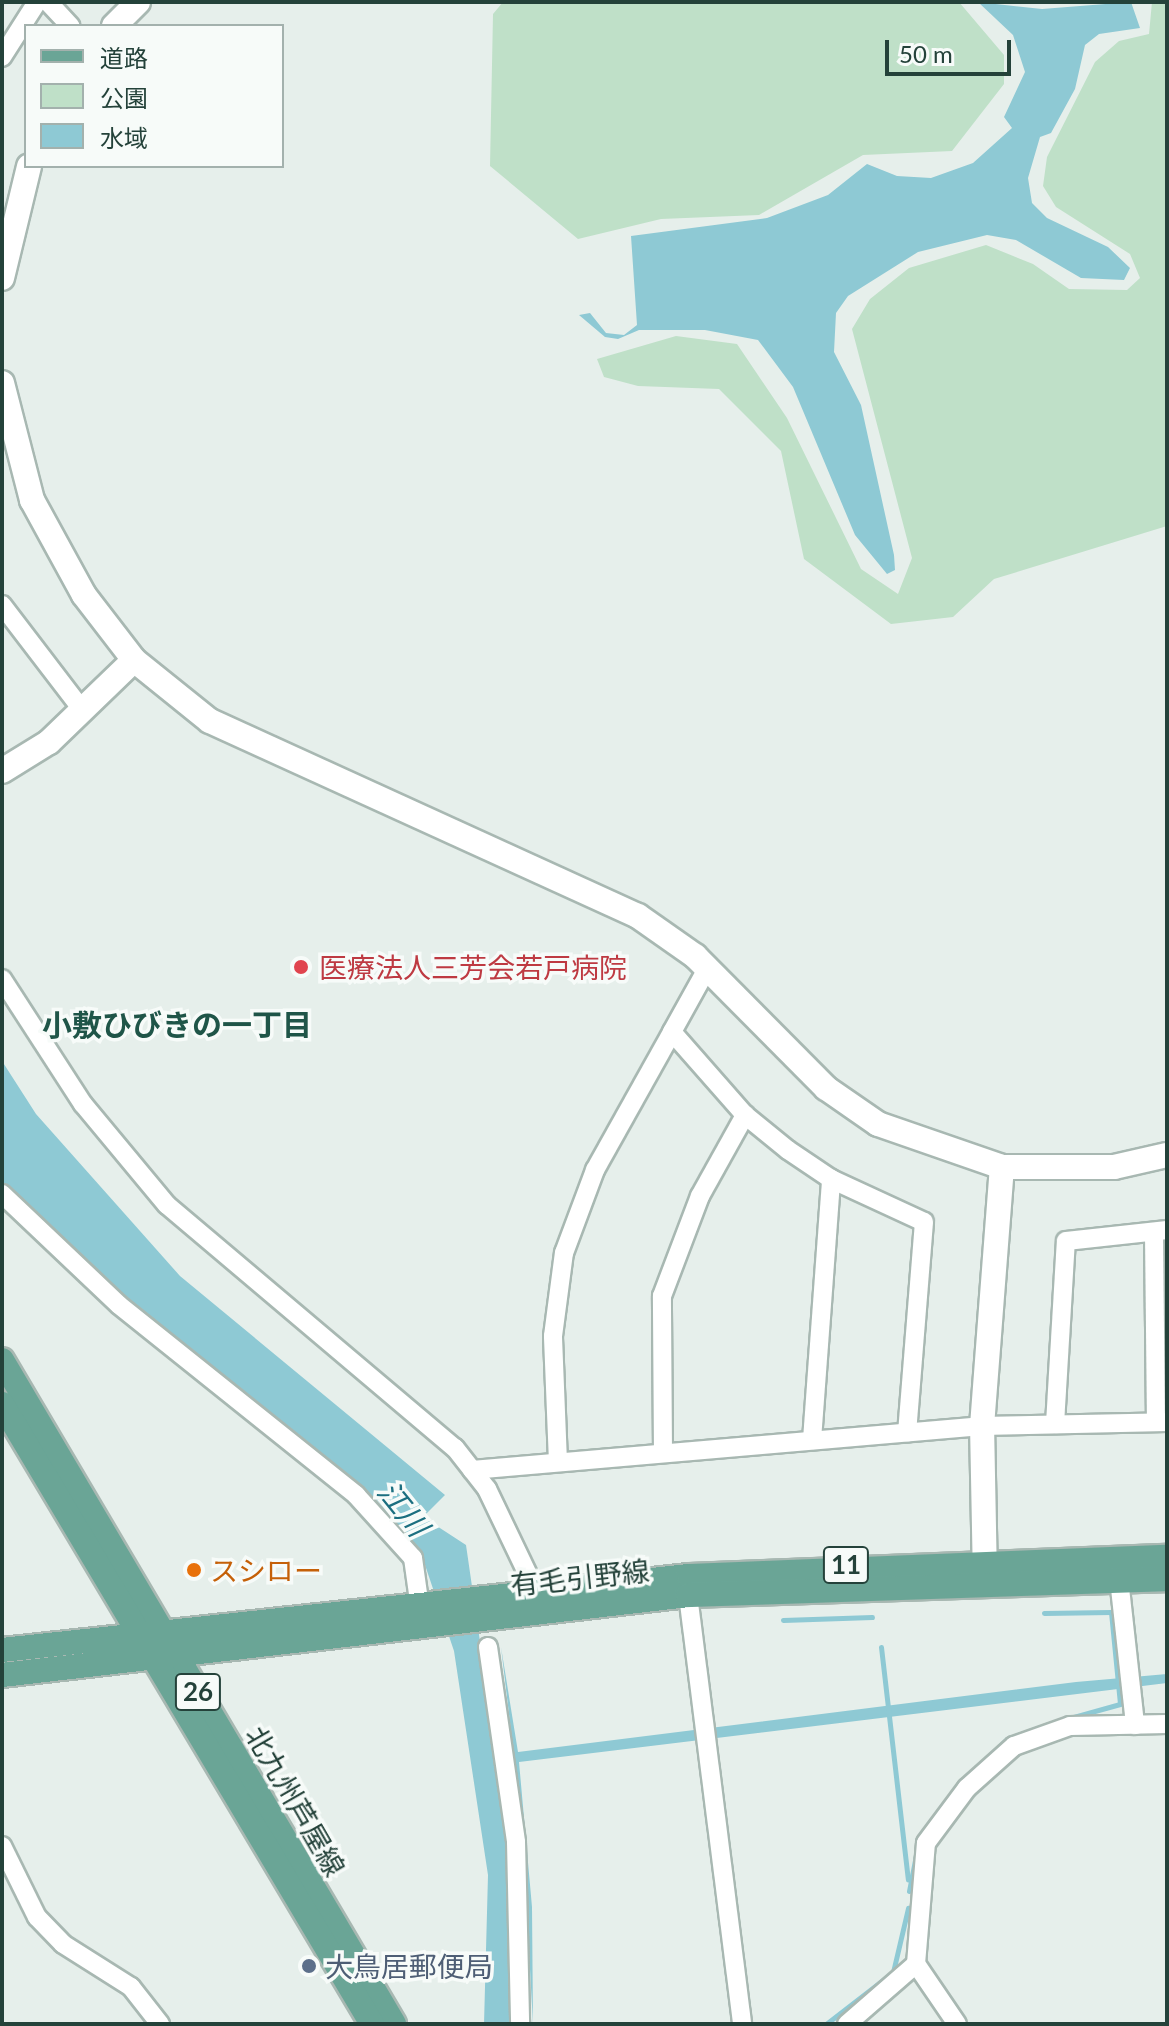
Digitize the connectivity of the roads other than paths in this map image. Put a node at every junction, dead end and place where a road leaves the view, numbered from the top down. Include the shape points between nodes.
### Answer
1 (37, 2) edge
2 (48, 2) edge
3 (138, 2) edge
4 (68, 24) edge
5 (116, 24) edge
6 (2, 57) edge
7 (29, 168) edge
8 (2, 278) edge
9 (2, 383) edge
10 (2, 605) edge
11 (134, 660) junction
12 (83, 711) junction
13 (2, 771) edge
14 (708, 967) junction
15 (2, 979) edge
16 (672, 1032) junction
17 (745, 1115) junction
18 (1167, 1155) edge
19 (1002, 1167) junction
20 (831, 1179) junction
21 (2, 1194) edge
22 (1161, 1232) edge
23 (2, 1360) edge
24 (2, 1404) edge
25 (1162, 1422) edge
26 (1055, 1424) junction
27 (982, 1426) junction
28 (907, 1432) junction
29 (812, 1440) junction
30 (663, 1453) junction
31 (558, 1462) junction
32 (472, 1470) junction
33 (1167, 1557) edge
34 (985, 1570) junction
35 (1119, 1579) junction
36 (1167, 1579) edge
37 (688, 1595) junction
38 (536, 1602) junction
39 (432, 1612) junction
40 (164, 1633) junction
41 (135, 1635) junction
42 (488, 1647) dead end
43 (2, 1650) edge
44 (178, 1657) junction
45 (153, 1661) junction
46 (2, 1675) edge
47 (1167, 1724) edge
48 (1135, 1725) junction
49 (2, 1846) edge
50 (916, 1964) junction
51 (160, 2024) edge
52 (372, 2024) edge
53 (394, 2024) edge
54 (520, 2024) edge
55 (742, 2024) edge
56 (847, 2024) edge
57 (957, 2024) edge

1 - 6 street
2 - 4 street
3 - 5 street
7 - 8 street
9 - 11 street via 39,514 84,595
10 - 12 street via 34,656
11 - 12 street
11 - 14 street via 250,744 638,916
12 - 13 street
14 - 16 street
14 - 19 street via 826,1088 878,1124
15 - 32 street via 83,1104 167,1205 423,1417
16 - 17 street
16 - 31 street via 595,1170 564,1253 553,1336
17 - 20 street
17 - 30 street via 700,1196 662,1296
18 - 19 street via 1114,1167
19 - 27 street
20 - 28 street via 924,1222
20 - 29 street
21 - 39 street via 119,1305 356,1495 413,1558
22 - 25 street
22 - 26 street via 1066,1241
23 - 40 main road, 北九州芦屋線 / 26
24 - 41 main road, 北九州芦屋線 / 26
25 - 26 street
26 - 27 street
27 - 28 street
27 - 34 street
28 - 29 street
29 - 30 street
30 - 31 street
31 - 32 street
32 - 38 street
33 - 34 main road, 有毛引野線 / 11
34 - 35 main road, 有毛引野線 / 11
34 - 37 main road, 有毛引野線 / 11
34 - 38 main road, 有毛引野線 / 11
35 - 36 main road, 有毛引野線 / 11
35 - 48 street
37 - 38 main road, 有毛引野線 / 11
37 - 55 street
38 - 39 main road, 有毛引野線 / 11
39 - 40 main road, 有毛引野線 / 11
39 - 44 main road, 有毛引野線 / 11
40 - 41 main road, 有毛引野線 / 11
40 - 44 main road, 北九州芦屋線 / 26
41 - 43 main road, 有毛引野線 / 11
41 - 45 main road, 北九州芦屋線 / 26
42 - 54 street via 516,1842
44 - 45 main road, 有毛引野線 / 11
44 - 53 main road, 北九州芦屋線 / 26
45 - 46 main road, 有毛引野線 / 11
45 - 52 main road, 北九州芦屋線 / 26
47 - 48 street
48 - 50 street via 1056,1729 1014,1746 967,1788 926,1843
49 - 51 street via 37,1917 63,1944 131,1987
50 - 56 street
50 - 57 street

